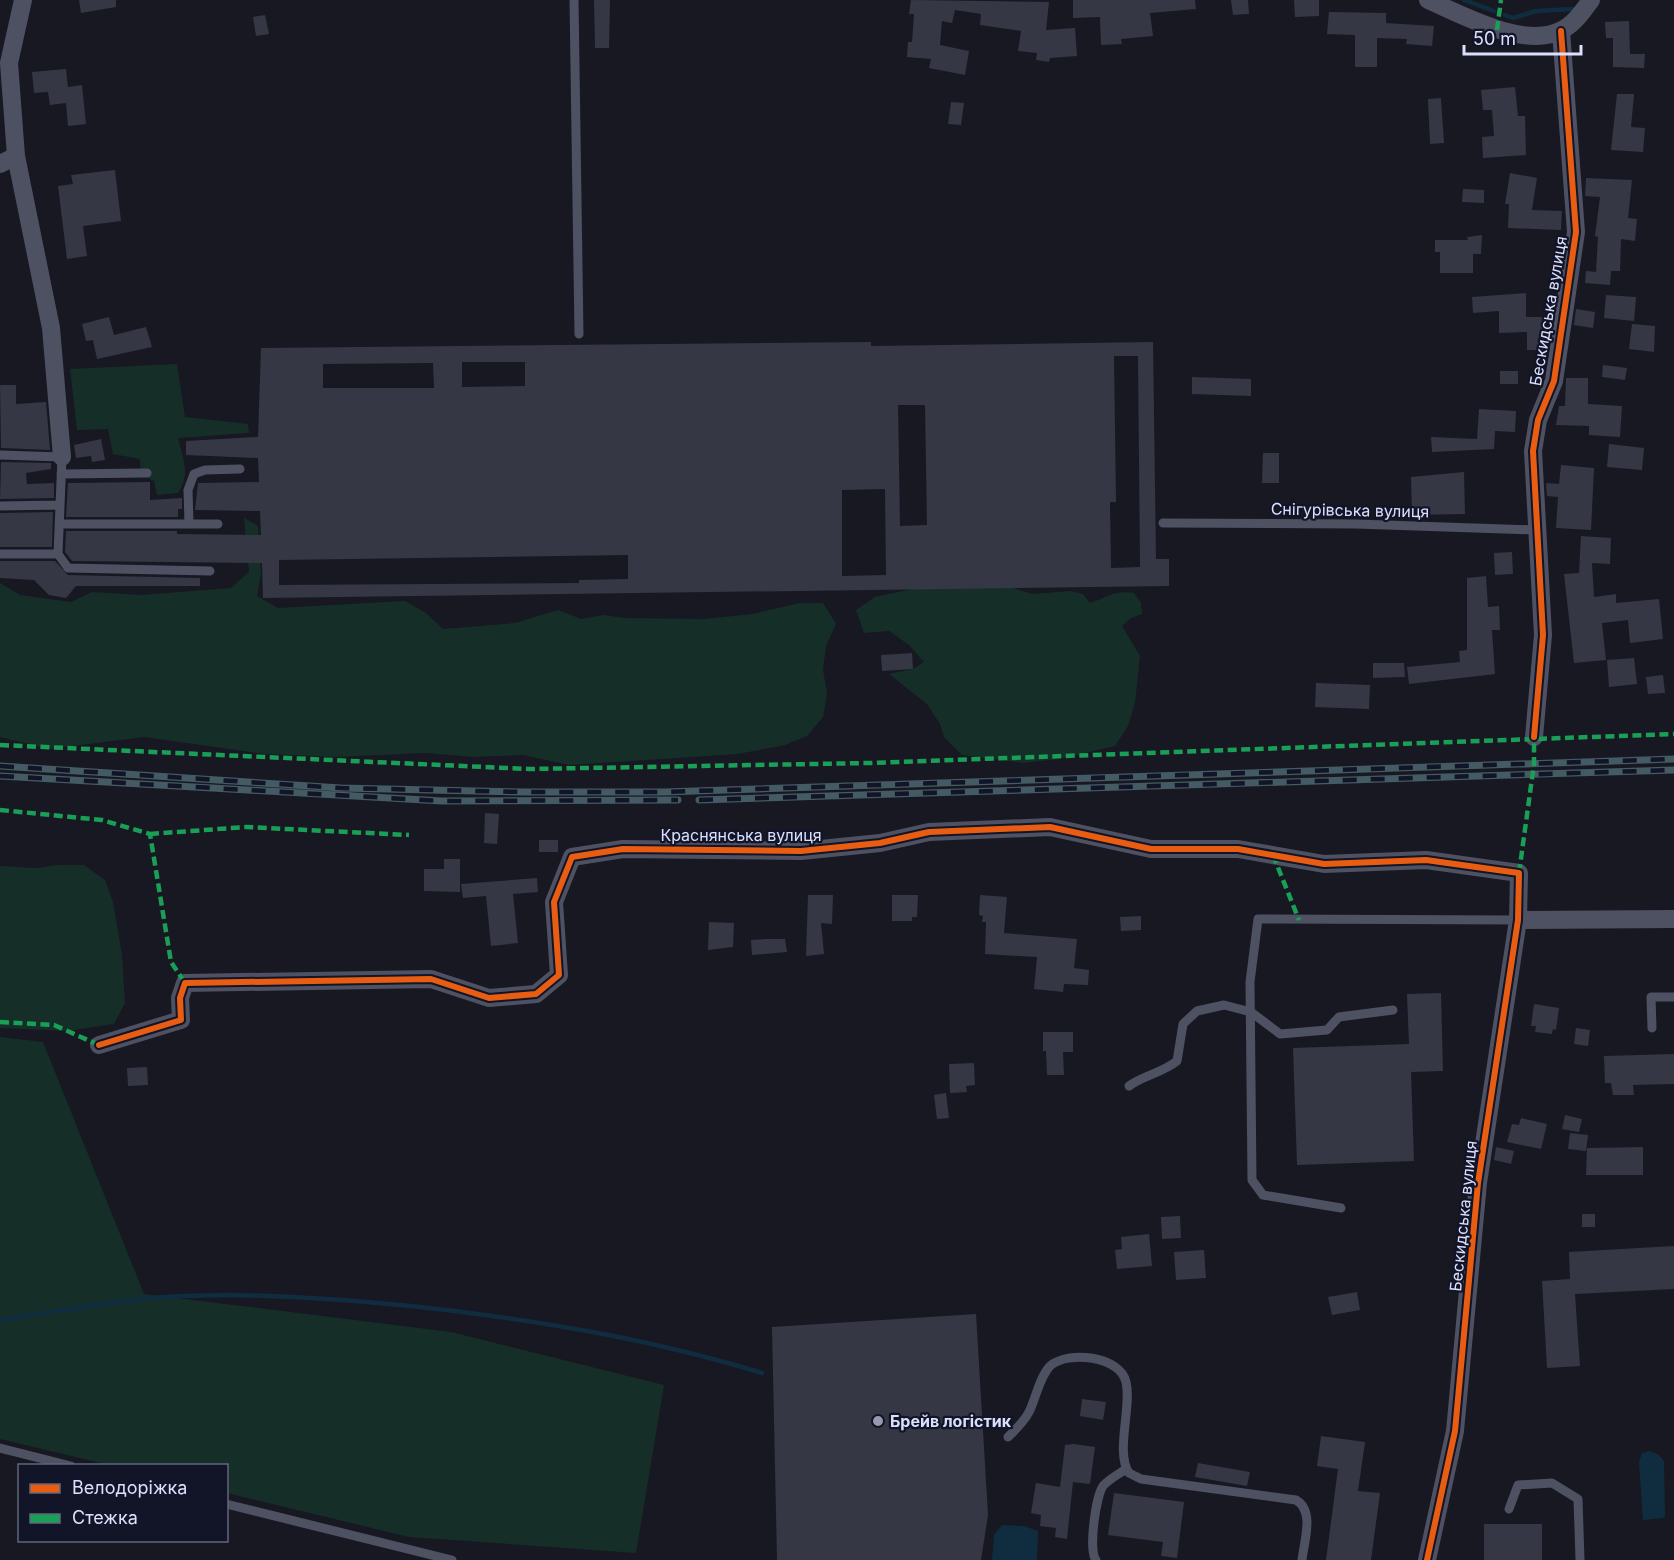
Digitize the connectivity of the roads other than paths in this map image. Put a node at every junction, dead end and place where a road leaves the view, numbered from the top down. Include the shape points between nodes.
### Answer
1 (23, 0) edge
2 (574, 0) edge
3 (1428, 0) edge
4 (1591, 0) edge
5 (1561, 31) junction
6 (8, 160) edge
7 (579, 334) dead end
8 (0, 455) edge
9 (61, 465) junction
10 (240, 469) dead end
11 (147, 473) dead end
12 (60, 505) junction
13 (0, 506) edge
14 (1163, 523) dead end
15 (59, 524) junction
16 (189, 524) junction
17 (218, 524) dead end
18 (1536, 530) junction
19 (0, 554) edge
20 (58, 554) junction
21 (210, 571) dead end
22 (1534, 737) dead end
23 (1519, 873) joint
24 (1674, 919) edge
25 (1518, 920) junction
26 (1674, 997) edge
27 (1393, 1010) dead end
28 (1251, 1012) junction
29 (1652, 1028) dead end
30 (99, 1045) dead end
31 (1129, 1086) dead end
32 (1341, 1208) dead end
33 (1008, 1437) dead end
34 (0, 1448) edge
35 (63, 1464) edge
36 (1126, 1469) junction
37 (228, 1504) edge
38 (1509, 1509) dead end
39 (452, 1560) edge
40 (1096, 1560) edge
41 (1302, 1560) edge
42 (1427, 1560) edge
43 (1580, 1560) edge

1 - 6 street via 9,63
2 - 7 lane
3 - 5 street via 1527,37
4 - 5 street
5 - 18 street, Бескидська вулиця via 1576,232 1554,381 1538,420 1533,451
6 - 9 street via 51,328
8 - 9 lane
9 - 11 lane
9 - 12 lane
10 - 16 lane via 194,474 188,490
12 - 13 lane
12 - 15 lane
14 - 18 lane, Снігурівська вулиця
15 - 16 lane
15 - 20 lane
16 - 17 lane
18 - 22 street, Бескидська вулиця via 1543,635
19 - 20 lane
20 - 21 lane via 68,568
23 - 25 street, Бескидська вулиця
23 - 30 street, Краснянська вулиця via 1426,860 1324,864 1238,849 1151,849 1050,827 929,832 880,843 801,851 623,849 572,857 554,902 559,975 536,994 489,998 431,979 185,983 180,998 181,1020
24 - 25 street
25 - 28 lane via 1258,920 1250,982
25 - 42 street, Бескидська вулиця via 1478,1183 1455,1431
26 - 29 lane via 1651,997
27 - 28 lane via 1339,1017 1327,1030 1280,1034
28 - 31 lane via 1224,1005 1197,1011 1183,1024 1178,1061
28 - 32 lane via 1252,1180 1263,1196
33 - 36 lane via 1026,1417 1047,1371 1055,1363 1072,1358 1108,1362 1120,1370 1126,1382
34 - 35 lane
36 - 40 lane via 1100,1492 1092,1549
36 - 41 lane via 1141,1479 1296,1500 1307,1514
37 - 39 lane
38 - 43 lane via 1518,1485 1552,1483 1578,1499

